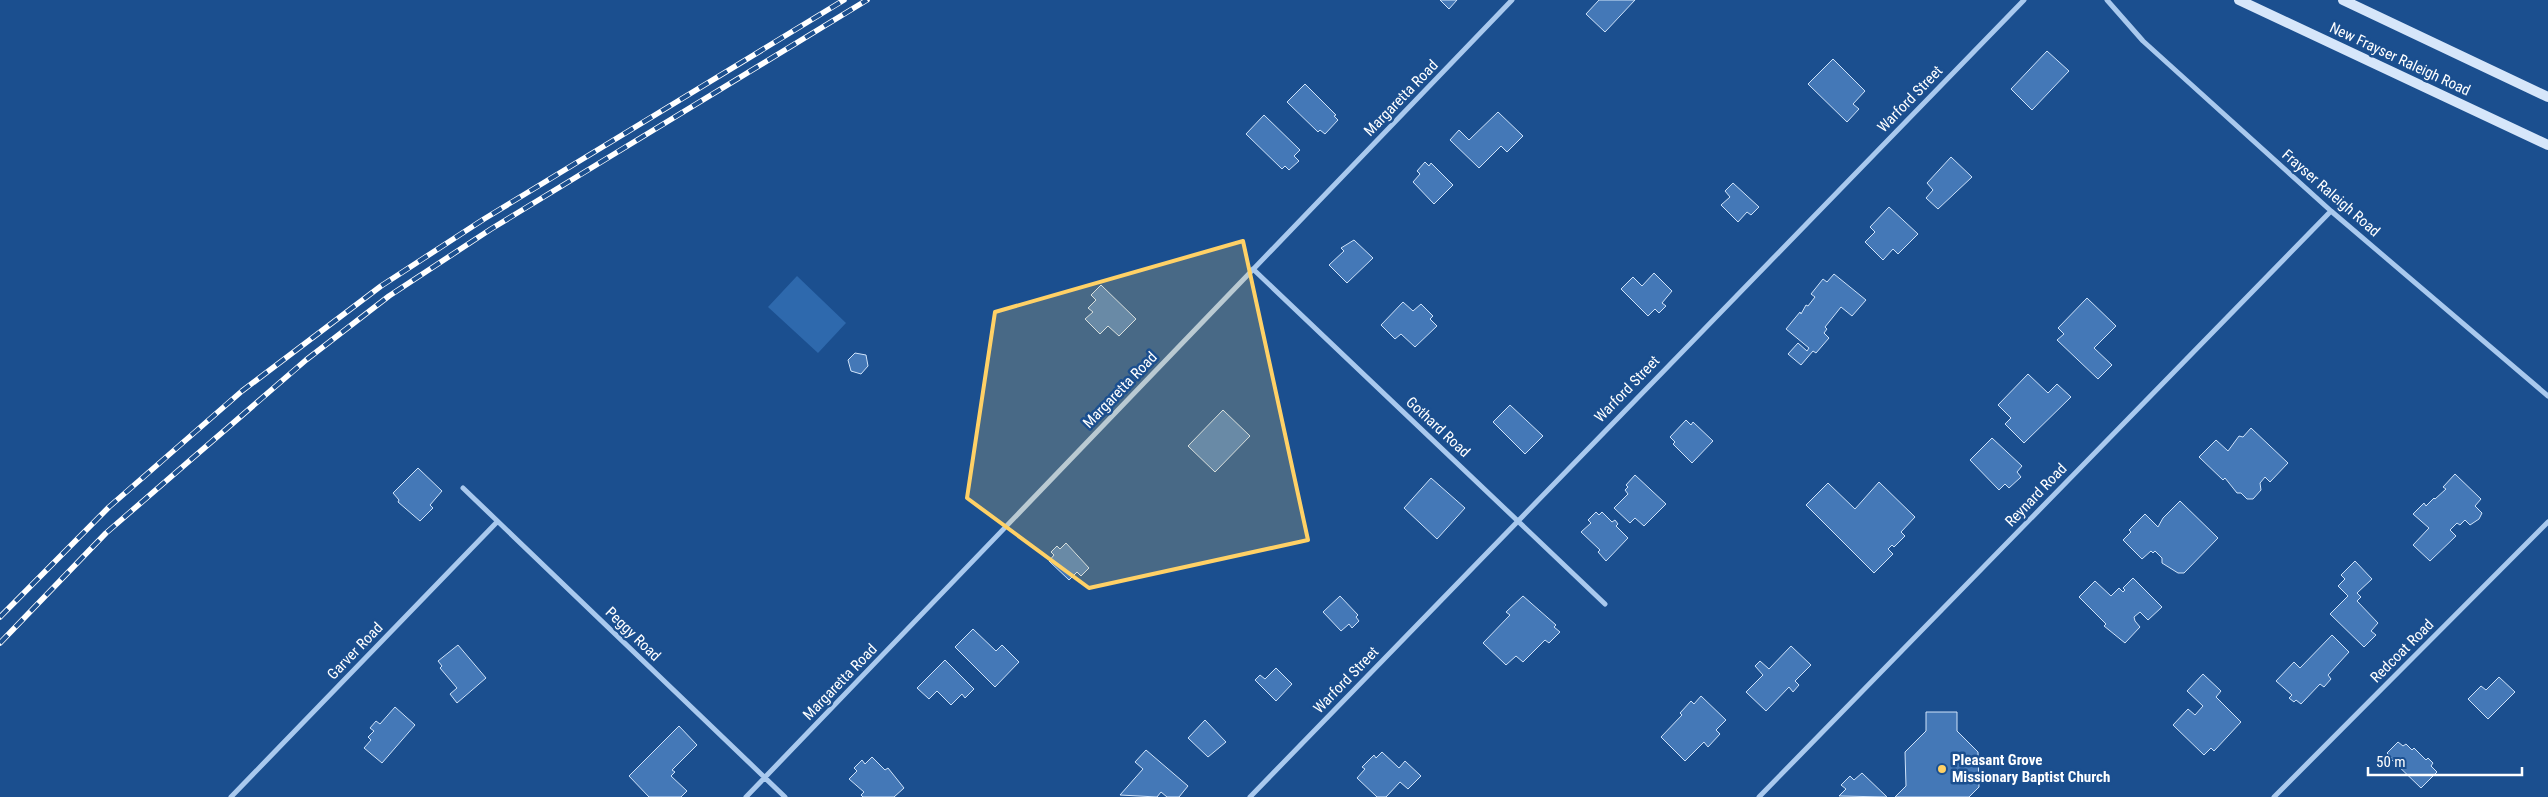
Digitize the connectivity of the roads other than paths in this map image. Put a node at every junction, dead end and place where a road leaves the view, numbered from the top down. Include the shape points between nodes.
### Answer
1 (1512, 0) edge
2 (2024, 0) edge
3 (2107, 0) edge
4 (2239, 0) edge
5 (2343, 0) edge
6 (2548, 97) edge
7 (2548, 145) edge
8 (2331, 211) junction
9 (1252, 269) junction
10 (2548, 396) edge
11 (463, 488) dead end
12 (1518, 520) junction
13 (497, 522) junction
14 (2548, 522) edge
15 (1605, 604) dead end
16 (765, 778) junction
17 (232, 797) edge
18 (746, 797) edge
19 (785, 797) edge
20 (1250, 797) edge
21 (1759, 797) edge
22 (2274, 797) edge

1 - 9 street, Margaretta Road
2 - 12 street, Warford Street
3 - 8 street, Frayser Raleigh Road via 2143,41
4 - 7 main road, New Frayser Raleigh Road
5 - 6 main road, New Frayser Raleigh Road
8 - 10 street, Frayser Raleigh Road
8 - 21 street, Reynard Road
9 - 12 street, Gothard Road
9 - 16 street, Margaretta Road
11 - 13 street, Peggy Road
12 - 15 street, Gothard Road
12 - 20 street, Warford Street
13 - 16 street, Peggy Road
13 - 17 street, Garver Road
14 - 22 street, Redcoat Road
16 - 18 street, Margaretta Road
16 - 19 street, Peggy Road

